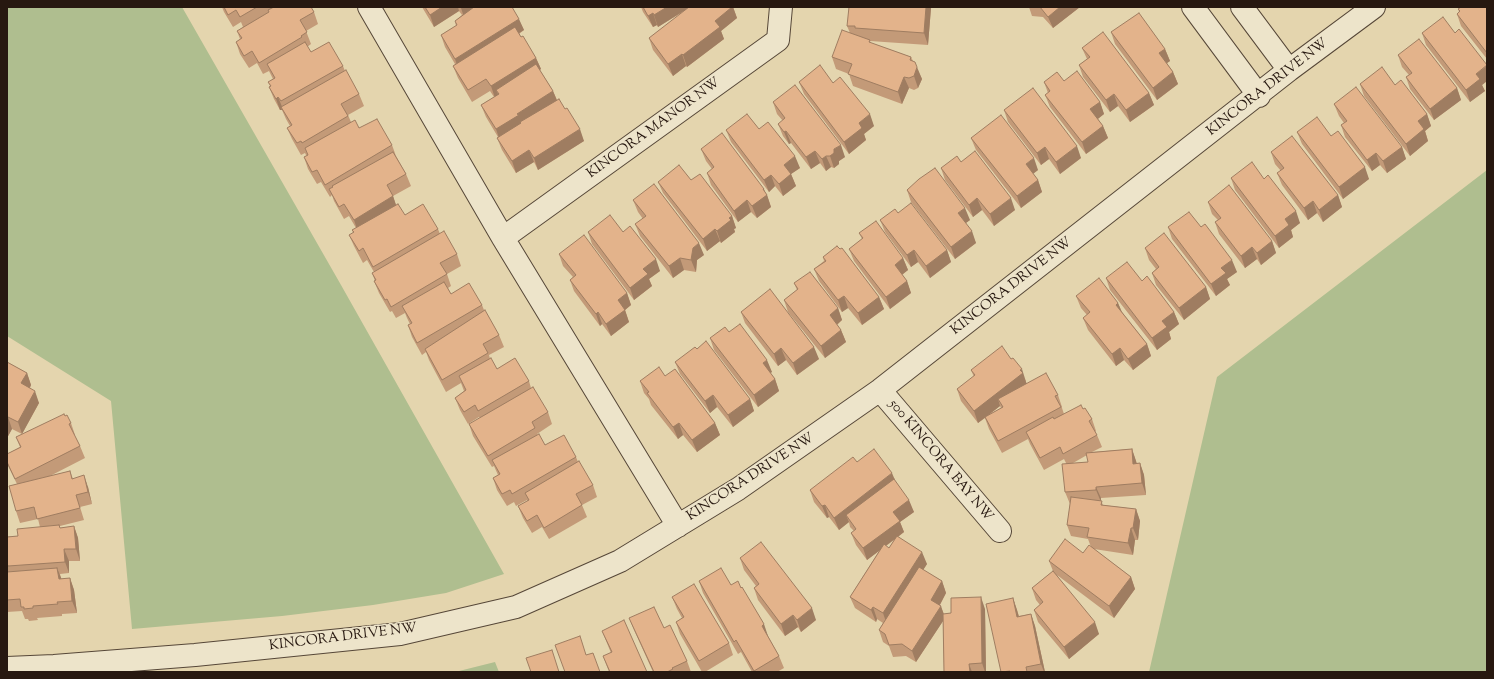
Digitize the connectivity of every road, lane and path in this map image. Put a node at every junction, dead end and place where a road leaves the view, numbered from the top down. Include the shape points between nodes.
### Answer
1 (369, 7) edge
2 (781, 7) edge
3 (1194, 7) edge
4 (1242, 7) edge
5 (1374, 7) edge
6 (1289, 70) junction
7 (1258, 96) junction
8 (504, 238) junction
9 (880, 390) junction
10 (678, 526) junction
11 (1000, 532) dead end
12 (7, 668) edge

1 - 8 street
2 - 8 street, KINCORA MANOR NW via 778,40
3 - 7 street
4 - 6 street
5 - 6 street, KINCORA DRIVE NW
6 - 7 street, KINCORA DRIVE NW
7 - 9 street, KINCORA DRIVE NW
8 - 10 street
9 - 10 street, KINCORA DRIVE NW via 738,490
9 - 11 street, 500 KINCORA BAY NW
10 - 12 street, KINCORA DRIVE NW via 620,561 516,607 400,634 195,655

